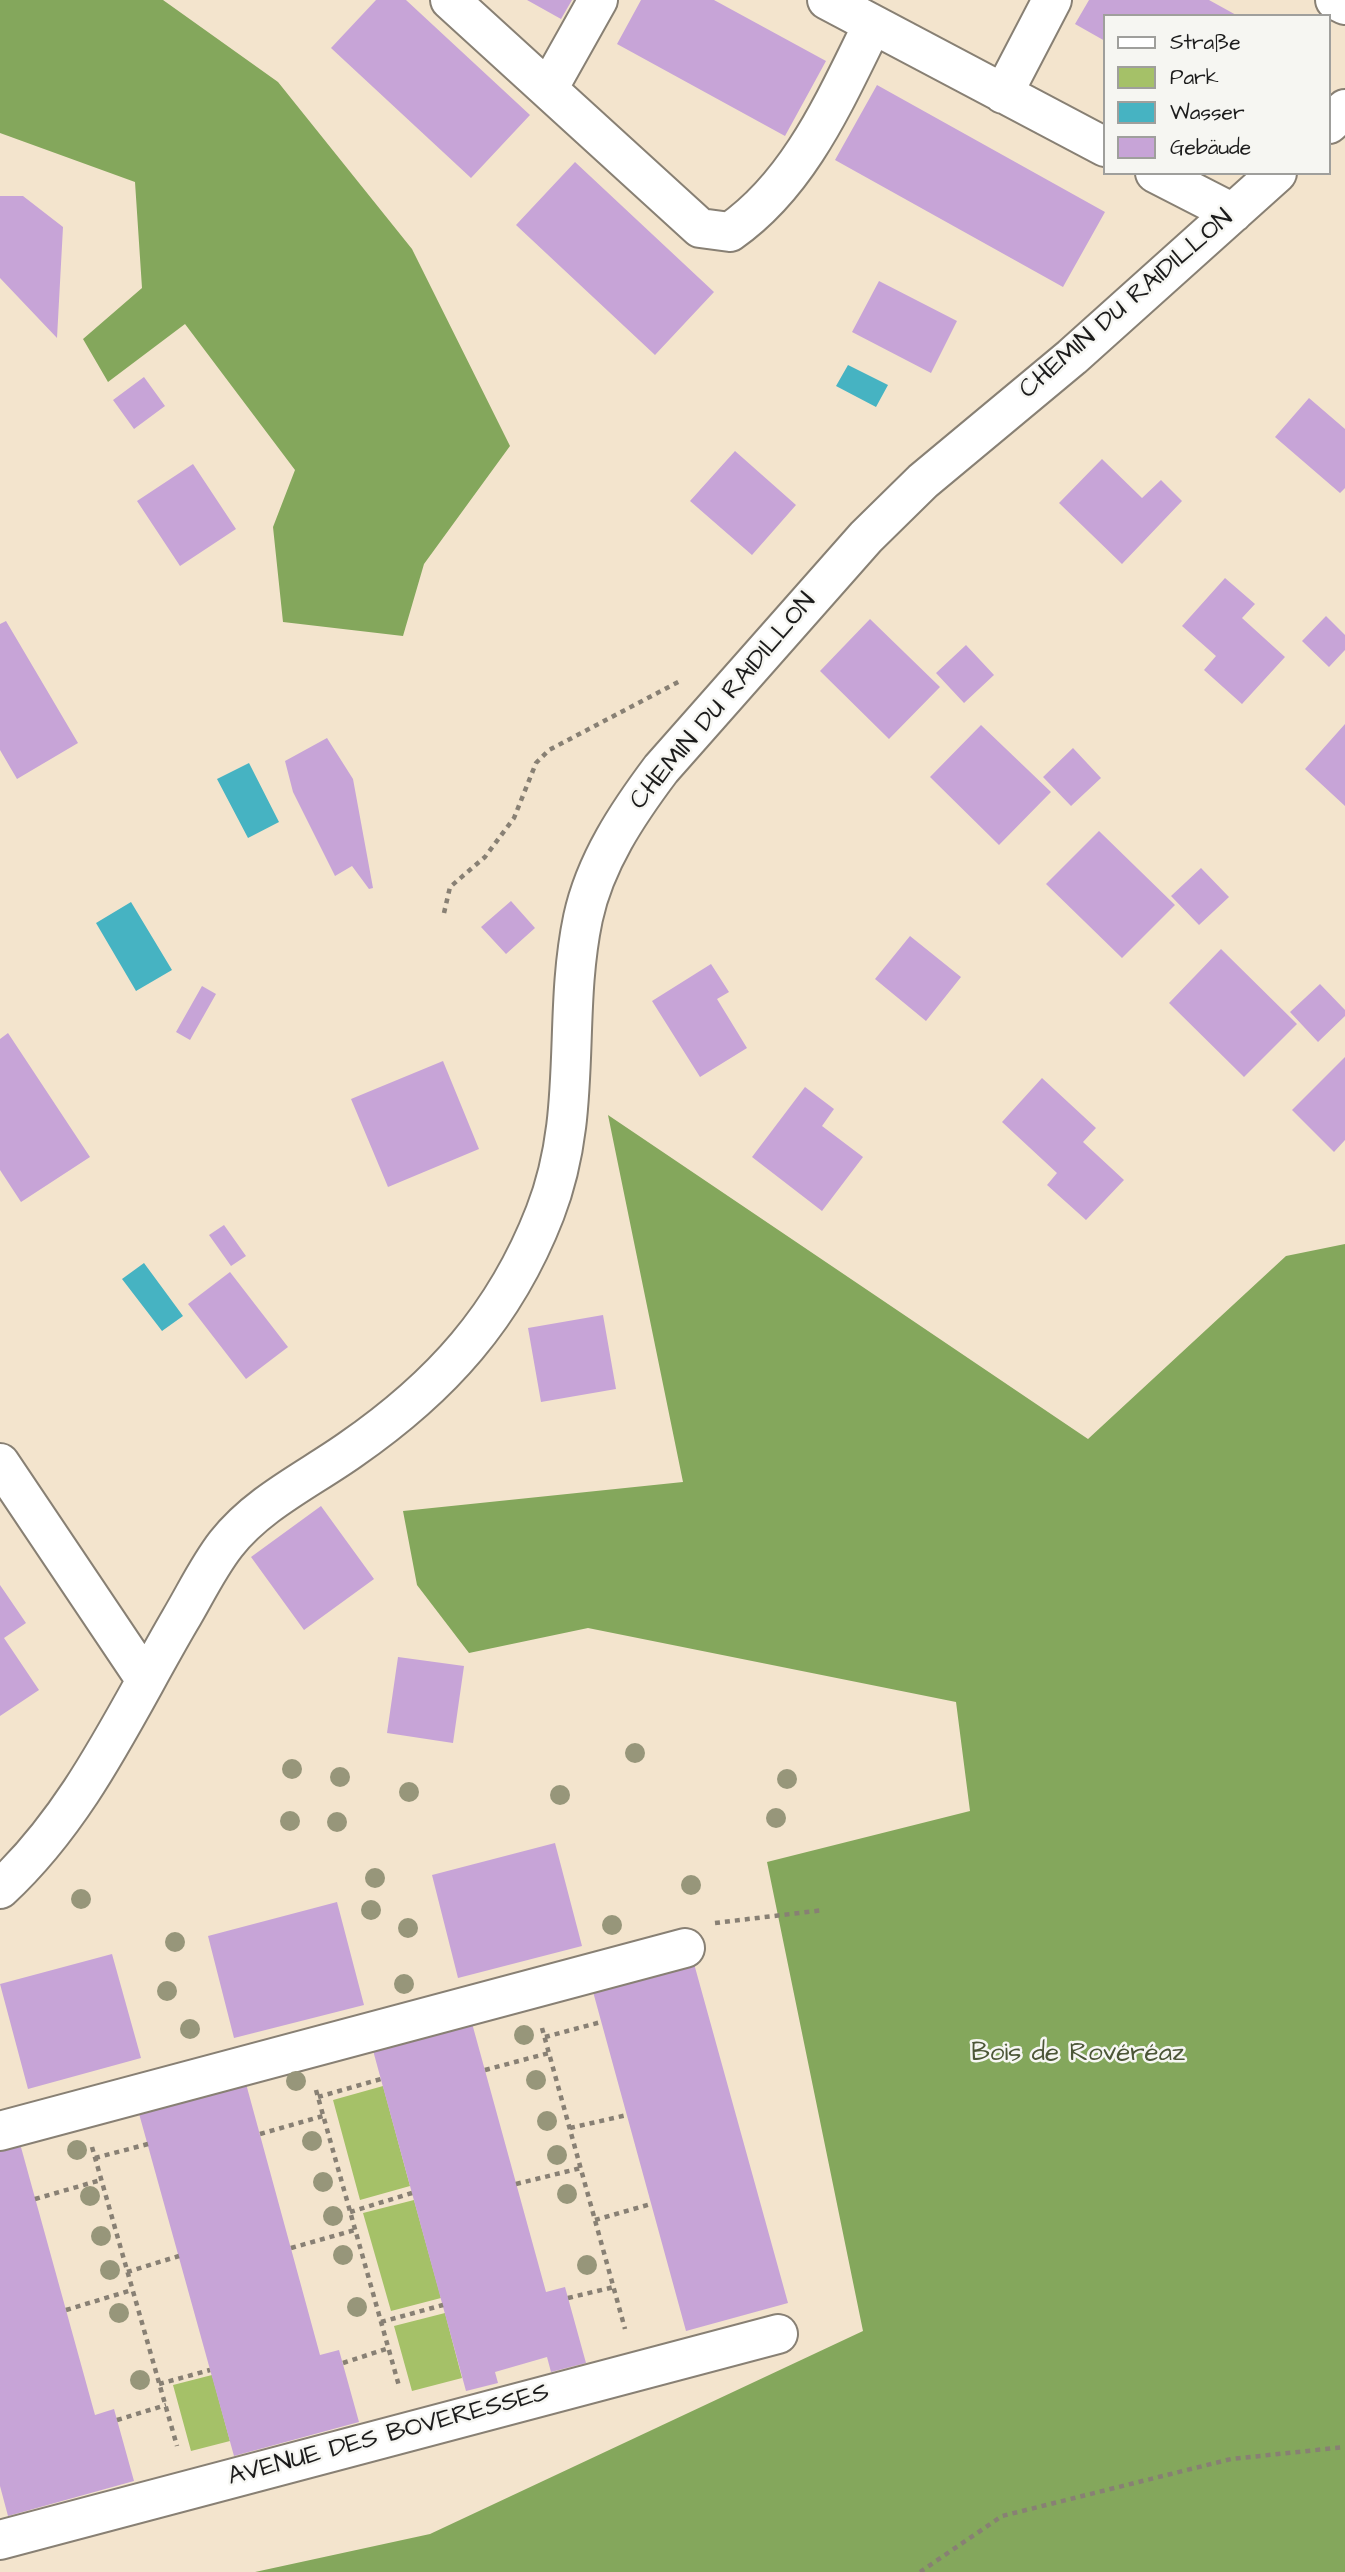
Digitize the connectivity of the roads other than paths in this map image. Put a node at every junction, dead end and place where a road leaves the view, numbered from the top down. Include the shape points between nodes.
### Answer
1 (450, 0) edge
2 (598, 0) edge
3 (827, 0) edge
4 (1052, 0) edge
5 (1335, 0) edge
6 (1345, 5) edge
7 (872, 26) junction
8 (548, 89) junction
9 (1003, 94) junction
10 (1345, 109) edge
11 (1331, 122) edge
12 (1104, 146) edge
13 (1159, 175) edge
14 (1274, 175) edge
15 (1233, 213) junction
16 (0, 1463) edge
17 (145, 1679) junction
18 (0, 1889) edge
19 (685, 1948) road end
20 (0, 2132) edge
21 (778, 2334) dead end
22 (0, 2540) edge

1 - 8 street
2 - 8 street
3 - 7 street
4 - 9 street
5 - 6 street
7 - 8 street via 814,142 755,215 730,232 700,228
7 - 9 street
9 - 12 street
10 - 11 street
13 - 15 street
14 - 15 street, CHEMIN DU RAIDILLON
15 - 17 street, CHEMIN DU RAIDILLON via 1072,357 923,481 866,537 637,801 615,837 584,914 577,951 566,1133 546,1210 515,1280 491,1318 433,1385 351,1450 286,1492 227,1543
16 - 17 street
17 - 18 street via 72,1810 29,1863
19 - 20 street
21 - 22 street, AVENUE DES BOVERESSES

